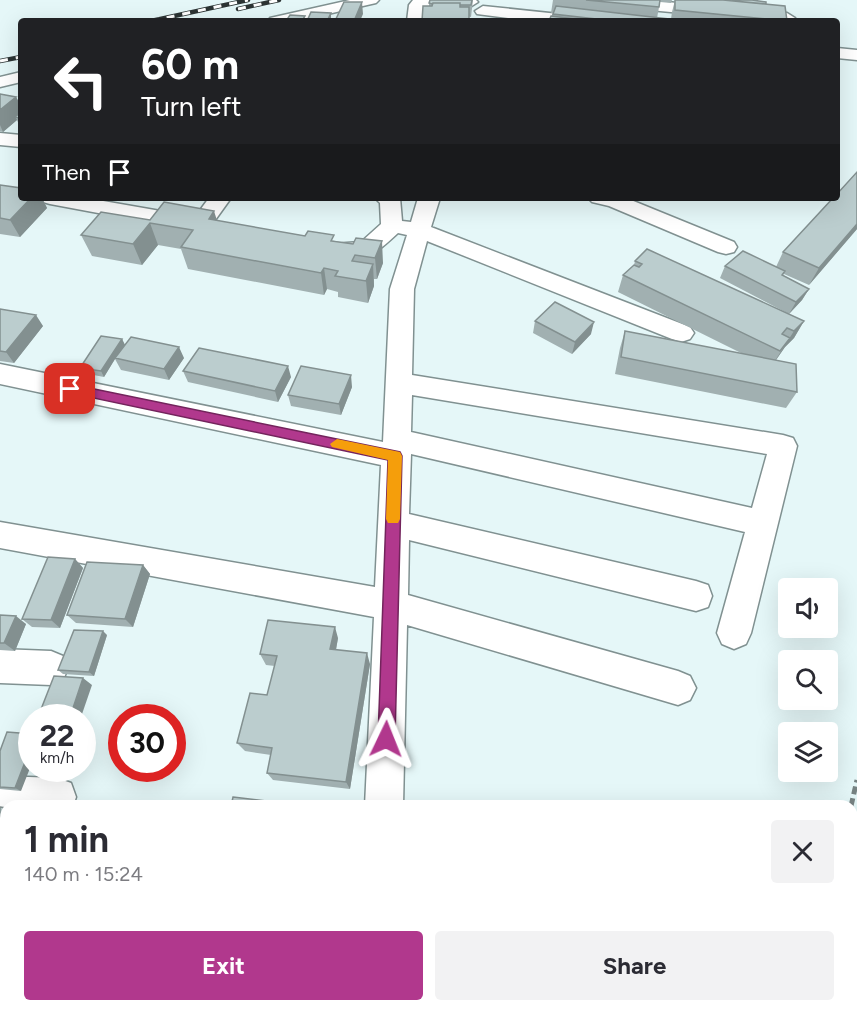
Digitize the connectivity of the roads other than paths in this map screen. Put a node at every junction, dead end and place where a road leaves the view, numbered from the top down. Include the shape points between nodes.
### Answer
1 (371, 0) edge
2 (596, 0) edge
3 (789, 0) edge
4 (484, 9) edge
5 (339, 14) edge
6 (312, 17) edge
7 (415, 18) edge
8 (554, 18) edge
9 (768, 18) edge
10 (787, 18) edge
11 (840, 53) edge
12 (857, 55) edge
13 (18, 78) edge
14 (0, 82) edge
15 (0, 139) edge
16 (18, 141) edge
17 (71, 201) edge
18 (218, 201) edge
19 (391, 201) edge
20 (427, 201) edge
21 (615, 201) edge
22 (200, 225) junction
23 (405, 228) junction
24 (222, 229) edge
25 (321, 246) edge
26 (726, 247) dead end
27 (681, 333) dead end
28 (0, 374) edge
29 (398, 383) junction
30 (395, 448) junction
31 (393, 523) junction
32 (763, 523) junction
33 (0, 535) edge
34 (696, 596) dead end
35 (391, 605) junction
36 (735, 633) dead end
37 (0, 666) edge
38 (51, 668) dead end
39 (678, 688) dead end
40 (0, 795) edge
41 (57, 797) dead end
42 (384, 800) edge

1 - 5 street
2 - 9 street
3 - 10 street
4 - 7 street via 420,2
4 - 8 street
5 - 6 street
11 - 12 street
13 - 14 street
15 - 16 street
17 - 22 street
18 - 22 street
19 - 23 street
20 - 23 street
21 - 26 street
22 - 24 street
23 - 25 street via 367,249
23 - 27 street
23 - 29 street
28 - 30 street
29 - 30 street
29 - 32 street via 783,446
30 - 31 street
30 - 32 street
31 - 34 street
31 - 35 street
32 - 36 street
33 - 35 street
35 - 39 street
35 - 42 street
37 - 38 street
40 - 41 street

